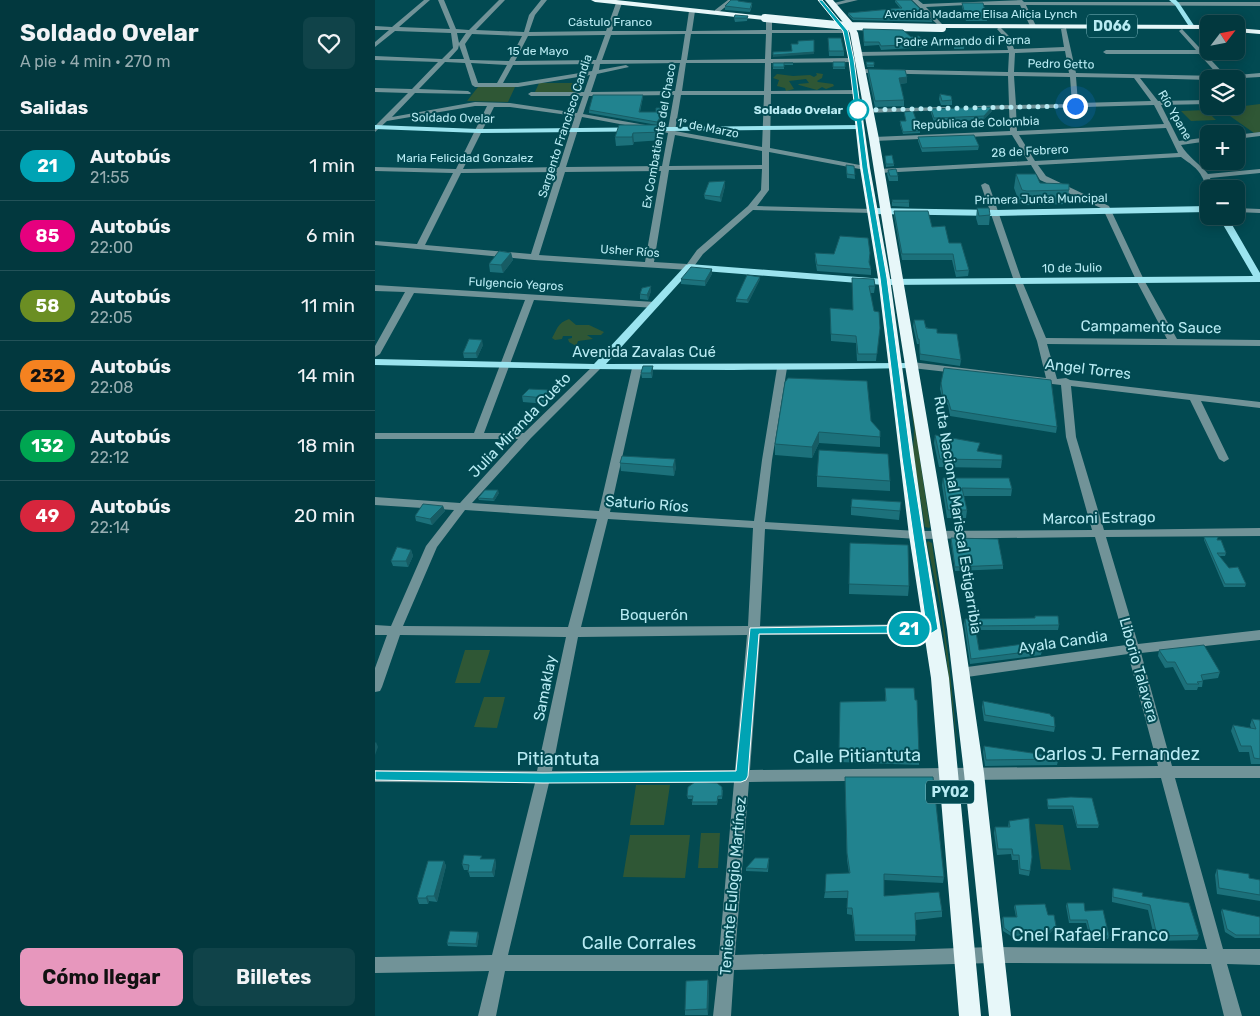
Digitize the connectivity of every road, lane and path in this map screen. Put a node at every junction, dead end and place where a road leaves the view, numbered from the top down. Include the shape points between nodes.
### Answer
1 (427, 0) edge
2 (441, 0) edge
3 (501, 0) edge
4 (544, 0) edge
5 (595, 0) edge
6 (731, 0) edge
7 (821, 0) edge
8 (855, 0) edge
9 (915, 0) edge
10 (617, 1) edge
11 (831, 2) edge
12 (1020, 2) edge
13 (1174, 2) edge
14 (1260, 4) edge
15 (923, 6) junction
16 (692, 11) junction
17 (717, 11) junction
18 (743, 15) junction
19 (835, 16) junction
20 (767, 18) junction
21 (941, 26) junction
22 (1117, 26) junction
23 (847, 27) junction
24 (1033, 27) junction
25 (1192, 27) junction
26 (1260, 27) edge
27 (375, 28) edge
28 (1200, 28) edge
29 (395, 29) junction
30 (1064, 29) junction
31 (1245, 29) edge
32 (1000, 30) junction
33 (1200, 30) edge
34 (1182, 31) junction
35 (1245, 31) edge
36 (453, 32) junction
37 (472, 32) junction
38 (769, 32) junction
39 (1260, 32) edge
40 (688, 33) junction
41 (526, 34) junction
42 (607, 34) junction
43 (375, 45) edge
44 (1067, 49) junction
45 (1200, 51) edge
46 (1013, 52) junction
47 (1106, 52) dead end
48 (1200, 52) edge
49 (855, 57) junction
50 (375, 58) edge
51 (684, 58) junction
52 (444, 60) junction
53 (768, 60) junction
54 (1208, 60) edge
55 (662, 61) junction
56 (468, 62) junction
57 (597, 62) junction
58 (511, 63) junction
59 (1217, 70) edge
60 (861, 71) junction
61 (594, 73) junction
62 (1011, 74) junction
63 (1260, 75) edge
64 (1073, 76) junction
65 (1136, 77) junction
66 (1245, 77) edge
67 (1200, 78) edge
68 (475, 85) junction
69 (499, 85) junction
70 (375, 90) edge
71 (413, 91) junction
72 (767, 92) junction
73 (856, 92) junction
74 (468, 93) junction
75 (678, 93) junction
76 (531, 94) dead end
77 (587, 94) junction
78 (1200, 102) edge
79 (1156, 103) junction
80 (492, 104) junction
81 (1075, 106) junction
82 (457, 107) junction
83 (1012, 107) junction
84 (974, 108) edge
85 (954, 109) edge
86 (867, 111) junction
87 (580, 115) junction
88 (384, 120) junction
89 (1169, 126) junction
90 (376, 128) edge
91 (767, 128) junction
92 (654, 129) junction
93 (574, 130) junction
94 (671, 130) junction
95 (479, 131) junction
96 (867, 133) junction
97 (1014, 133) junction
98 (1260, 134) edge
99 (1245, 136) edge
100 (1200, 140) edge
101 (1177, 143) junction
102 (766, 150) junction
103 (1183, 155) junction
104 (1033, 162) junction
105 (766, 167) junction
106 (665, 168) junction
107 (865, 168) junction
108 (375, 169) edge
109 (562, 169) junction
110 (879, 170) junction
111 (460, 171) junction
112 (1260, 171) edge
113 (1205, 176) junction
114 (1207, 180) edge
115 (985, 185) dead end
116 (751, 208) junction
117 (1200, 209) edge
118 (1245, 210) edge
119 (873, 211) junction
120 (1108, 211) junction
121 (1260, 211) edge
122 (885, 212) junction
123 (996, 213) junction
124 (1227, 225) edge
125 (375, 243) edge
126 (420, 247) junction
127 (535, 258) junction
128 (649, 265) junction
129 (689, 267) junction
130 (1139, 280) junction
131 (1260, 280) edge
132 (1018, 281) junction
133 (891, 282) junction
134 (375, 288) edge
135 (411, 290) junction
136 (531, 297) junction
137 (655, 304) junction
138 (1042, 341) junction
139 (1174, 343) junction
140 (1260, 343) edge
141 (375, 354) edge
142 (375, 362) edge
143 (505, 365) junction
144 (913, 365) junction
145 (894, 366) junction
146 (597, 367) junction
147 (637, 368) junction
148 (782, 368) junction
149 (1052, 380) junction
150 (1067, 382) junction
151 (1194, 397) junction
152 (1260, 405) edge
153 (375, 436) edge
154 (479, 436) junction
155 (527, 436) junction
156 (1224, 458) dead end
157 (375, 501) edge
158 (462, 506) junction
159 (603, 517) junction
160 (759, 526) junction
161 (1260, 532) edge
162 (1100, 533) junction
163 (939, 535) junction
164 (917, 536) junction
165 (932, 629) junction
166 (375, 630) edge
167 (395, 630) junction
168 (754, 630) junction
169 (573, 632) junction
170 (1260, 635) edge
171 (1133, 649) junction
172 (960, 673) junction
173 (375, 687) edge
174 (1167, 772) junction
175 (1260, 772) edge
176 (949, 773) junction
177 (974, 774) junction
178 (375, 776) edge
179 (741, 776) junction
180 (543, 778) junction
181 (992, 955) junction
182 (963, 956) junction
183 (1217, 956) junction
184 (1260, 957) edge
185 (499, 963) junction
186 (727, 963) junction
187 (375, 965) edge
188 (487, 1016) edge
189 (722, 1016) edge
190 (970, 1016) edge
191 (1000, 1016) edge
192 (1233, 1016) edge

1 - 29 street
2 - 36 street
3 - 37 street
4 - 41 street via 532,15
5 - 10 highway
6 - 17 street
7 - 19 highway, PY02
8 - 11 street
9 - 15 street
10 - 16 highway
10 - 17 highway
10 - 42 street, Sargento Francisco Candia
11 - 23 highway, PY02
12 - 13 street
12 - 15 street
12 - 24 street
13 - 14 street
13 - 25 main road
15 - 21 street
16 - 18 highway
16 - 40 street, Ex Combatiente del Chaco
17 - 18 highway
18 - 19 highway via 831,21 836,20
18 - 20 highway
19 - 23 highway, PY02
20 - 23 highway
20 - 38 street, Julia Miranda Cueto
21 - 23 highway, Avenida Madame Elisa Alicia Lynch / D066, bridge
21 - 24 highway, Avenida Madame Elisa Alicia Lynch / D066
22 - 24 highway, Avenida Madame Elisa Alicia Lynch / D066
22 - 25 highway, Avenida Madame Elisa Alicia Lynch / D066
22 - 34 highway
23 - 32 highway
23 - 38 street, Cástulo Franco
23 - 49 highway, Ruta Nacional Mariscal Estigarribia / PY02
24 - 30 highway, Avenida Madame Elisa Alicia Lynch / D066
24 - 32 highway
25 - 28 highway, Avenida Madame Elisa Alicia Lynch
26 - 31 highway
27 - 29 street, Cástulo Franco
29 - 36 street, Cástulo Franco
29 - 43 street
30 - 34 highway, Avenida Madame Elisa Alicia Lynch / D066
30 - 44 street
32 - 46 street
33 - 34 highway, Avenida Madame Elisa Alicia Lynch / D066
34 - 45 street
35 - 39 highway
36 - 37 street, Cástulo Franco
36 - 52 street via 456,48
37 - 41 street, Cástulo Franco
37 - 56 street via 462,44
38 - 40 street, Cástulo Franco
38 - 53 street, Julia Miranda Cueto
40 - 42 street, Cástulo Franco
40 - 51 street, Ex Combatiente del Chaco
41 - 42 street, Cástulo Franco
41 - 58 street
42 - 57 street, Sargento Francisco Candia
44 - 46 street, Padre Armando di Perna
44 - 64 street
46 - 49 street, Padre Armando di Perna
46 - 62 street
47 - 48 street
49 - 53 street, 15 de Mayo
49 - 60 highway, Ruta Nacional Mariscal Estigarribia / PY02
49 - 73 highway, Ruta Nacional Mariscal Estigarribia / PY02
50 - 52 street, 15 de Mayo
51 - 53 street, 15 de Mayo
51 - 55 street, 15 de Mayo
51 - 75 street, Ex Combatiente del Chaco
52 - 56 street, 15 de Mayo
52 - 71 street
53 - 72 street, Julia Miranda Cueto
54 - 59 street
55 - 57 street, 15 de Mayo
55 - 61 street
56 - 58 street, 15 de Mayo
56 - 68 street
57 - 58 street, 15 de Mayo
57 - 61 street, Sargento Francisco Candia
58 - 69 street
60 - 62 street, Pedro Getto
60 - 86 highway, Ruta Nacional Mariscal Estigarribia / PY02
61 - 69 street via 519,85
61 - 77 street, Sargento Francisco Candia
62 - 64 street, Pedro Getto
62 - 83 street
63 - 66 street, Pedro Getto
64 - 65 street, Pedro Getto
64 - 81 street
65 - 67 street, Pedro Getto
65 - 79 street, Río Ypane
68 - 69 street
68 - 74 street
70 - 71 street
71 - 74 street
71 - 88 street
72 - 73 street
72 - 75 street
72 - 91 street, Julia Miranda Cueto
73 - 96 highway, Ruta Nacional Mariscal Estigarribia / PY02
74 - 82 street
75 - 77 street
75 - 94 street, Ex Combatiente del Chaco
76 - 77 street
77 - 87 street, Sargento Francisco Candia
78 - 79 street
79 - 81 street
79 - 89 street, Río Ypane
80 - 82 street, 1º de Marzo
80 - 87 street, 1º de Marzo
80 - 95 street
81 - 83 street
82 - 88 street, 1º de Marzo
83 - 84 street
83 - 97 street
85 - 86 street
86 - 96 highway, Ruta Nacional Mariscal Estigarribia / PY02
87 - 92 street, 1º de Marzo
87 - 93 street, Sargento Francisco Candia
88 - 90 street
89 - 97 street, República de Colombia
89 - 101 street, Río Ypane
90 - 95 main road, Soldado Ovelar
91 - 94 main road, Soldado Ovelar
91 - 96 main road, Soldado Ovelar
91 - 102 street, Julia Miranda Cueto
92 - 93 main road, Soldado Ovelar
92 - 94 main road, Soldado Ovelar
93 - 95 main road, Soldado Ovelar
93 - 109 street, Sargento Francisco Candia
94 - 102 street, 1º de Marzo
94 - 106 street, Ex Combatiente del Chaco
95 - 111 street
96 - 97 street, República de Colombia
96 - 107 highway, Ruta Nacional Mariscal Estigarribia / PY02
96 - 110 highway, Ruta Nacional Mariscal Estigarribia / PY02
97 - 104 street
98 - 99 street
100 - 101 street
101 - 103 street, Río Ypane
102 - 105 street, Julia Miranda Cueto
102 - 107 street, 1º de Marzo
103 - 104 street, 28 de Febrero
103 - 113 street, Río Ypane
104 - 110 street, 28 de Febrero
104 - 120 street via 1047,181 1101,204
105 - 106 street, Maria Felicidad Gonzalez
105 - 116 street, Julia Miranda Cueto via 765,190
106 - 109 street, Maria Felicidad Gonzalez
106 - 128 street, Ex Combatiente del Chaco
107 - 119 highway, Ruta Nacional Mariscal Estigarribia / PY02
108 - 111 street, Maria Felicidad Gonzalez
109 - 111 street, Maria Felicidad Gonzalez
109 - 127 street, Sargento Francisco Candia
110 - 122 highway, Ruta Nacional Mariscal Estigarribia / PY02
111 - 126 street
112 - 113 street
113 - 114 street, Río Ypane
115 - 123 street
116 - 119 street
116 - 129 street, Julia Miranda Cueto via 700,252
117 - 120 main road, Primera Junta Muncipal
118 - 121 street
119 - 122 main road, Primera Junta Muncipal
119 - 133 highway, Ruta Nacional Mariscal Estigarribia / PY02
120 - 123 main road, Primera Junta Muncipal
120 - 130 street
122 - 123 main road, Primera Junta Muncipal
122 - 133 highway, Ruta Nacional Mariscal Estigarribia / PY02
123 - 132 street
124 - 131 main road
125 - 126 street, Usher Ríos
126 - 127 street, Usher Ríos
127 - 128 street, Usher Ríos
128 - 129 street, Usher Ríos
129 - 133 main road, Usher Ríos
129 - 137 main road, Julia Miranda Cueto
130 - 131 main road, 10 de Julio
130 - 132 main road, 10 de Julio
130 - 139 street
132 - 133 main road, 10 de Julio
132 - 138 street
133 - 144 highway, Ruta Nacional Mariscal Estigarribia / PY02
133 - 145 highway, Ruta Nacional Mariscal Estigarribia / PY02
134 - 135 street, Fulgencio Yegros
135 - 136 street, Fulgencio Yegros
135 - 141 street
136 - 137 street, Fulgencio Yegros
136 - 143 street
137 - 146 main road, Julia Miranda Cueto
138 - 139 street, Campamento Sauce
138 - 149 street
139 - 140 street, Campamento Sauce
142 - 143 main road, Avenida Zavalas Cué
143 - 146 main road, Avenida Zavalas Cué
143 - 154 street
144 - 145 main road, Avenida Zavalas Cué
144 - 149 street, Angel Torres
144 - 163 highway, Ruta Nacional Mariscal Estigarribia / PY02
145 - 148 main road, Avenida Zavalas Cué
145 - 164 highway, Ruta Nacional Mariscal Estigarribia / PY02
146 - 147 main road, Avenida Zavalas Cué
146 - 155 street, Julia Miranda Cueto
147 - 148 main road, Avenida Zavalas Cué
147 - 159 street, Samaklay
148 - 160 street, Teniente Eulogio Martínez
149 - 150 street, Angel Torres
150 - 151 street, Angel Torres
150 - 162 street, Liborio Talavera via 1071,437
151 - 152 street, Angel Torres
151 - 156 street
153 - 154 street
154 - 155 street
155 - 158 street, Julia Miranda Cueto
157 - 158 street, Saturio Ríos
158 - 159 street, Saturio Ríos
158 - 167 street, Julia Miranda Cueto via 427,555
159 - 160 street, Saturio Ríos
159 - 169 street, Samaklay
160 - 164 street, Saturio Ríos
160 - 168 street, Teniente Eulogio Martínez
161 - 162 street, Marconi Estrago
162 - 163 street, Marconi Estrago
162 - 171 street, Liborio Talavera
163 - 164 street, Marconi Estrago
163 - 172 highway, Ruta Nacional Mariscal Estigarribia / PY02
164 - 165 highway, Ruta Nacional Mariscal Estigarribia / PY02
165 - 168 street, Boquerón
165 - 176 highway, Ruta Nacional Mariscal Estigarribia / PY02
166 - 167 street, Boquerón
167 - 169 street, Boquerón
167 - 173 street, Julia Miranda Cueto
168 - 169 street, Boquerón
168 - 179 street, Teniente Eulogio Martínez
169 - 180 street, Samaklay
170 - 171 street, Ayala Candia
171 - 172 street, Ayala Candia
171 - 174 street, Liborio Talavera
172 - 177 highway, Ruta Nacional Mariscal Estigarribia / PY02
174 - 175 street, Carlos J. Fernandez
174 - 177 street, Carlos J. Fernandez
174 - 183 street, Liborio Talavera
176 - 177 street, Calle Pitiantuta
176 - 179 street, Calle Pitiantuta
176 - 182 highway, Ruta Nacional Mariscal Estigarribia / PY02
177 - 181 highway, Ruta Nacional Mariscal Estigarribia / PY02
178 - 180 street, Pitiantuta
179 - 180 street, Pitiantuta
179 - 186 street, Teniente Eulogio Martínez
180 - 185 street, Samaklay
181 - 182 street, Cnel Rafael Franco
181 - 183 street, Cnel Rafael Franco
181 - 191 highway, Ruta Nacional Mariscal Estigarribia / PY02
182 - 186 street, Calle Corrales
182 - 190 highway, Ruta Nacional Mariscal Estigarribia / PY02
183 - 184 street, Cnel Rafael Franco
183 - 192 street, Liborio Talavera
185 - 186 street, Calle Corrales
185 - 187 street, Calle Corrales
185 - 188 street, Samaklay
186 - 189 street, Teniente Eulogio Martínez

